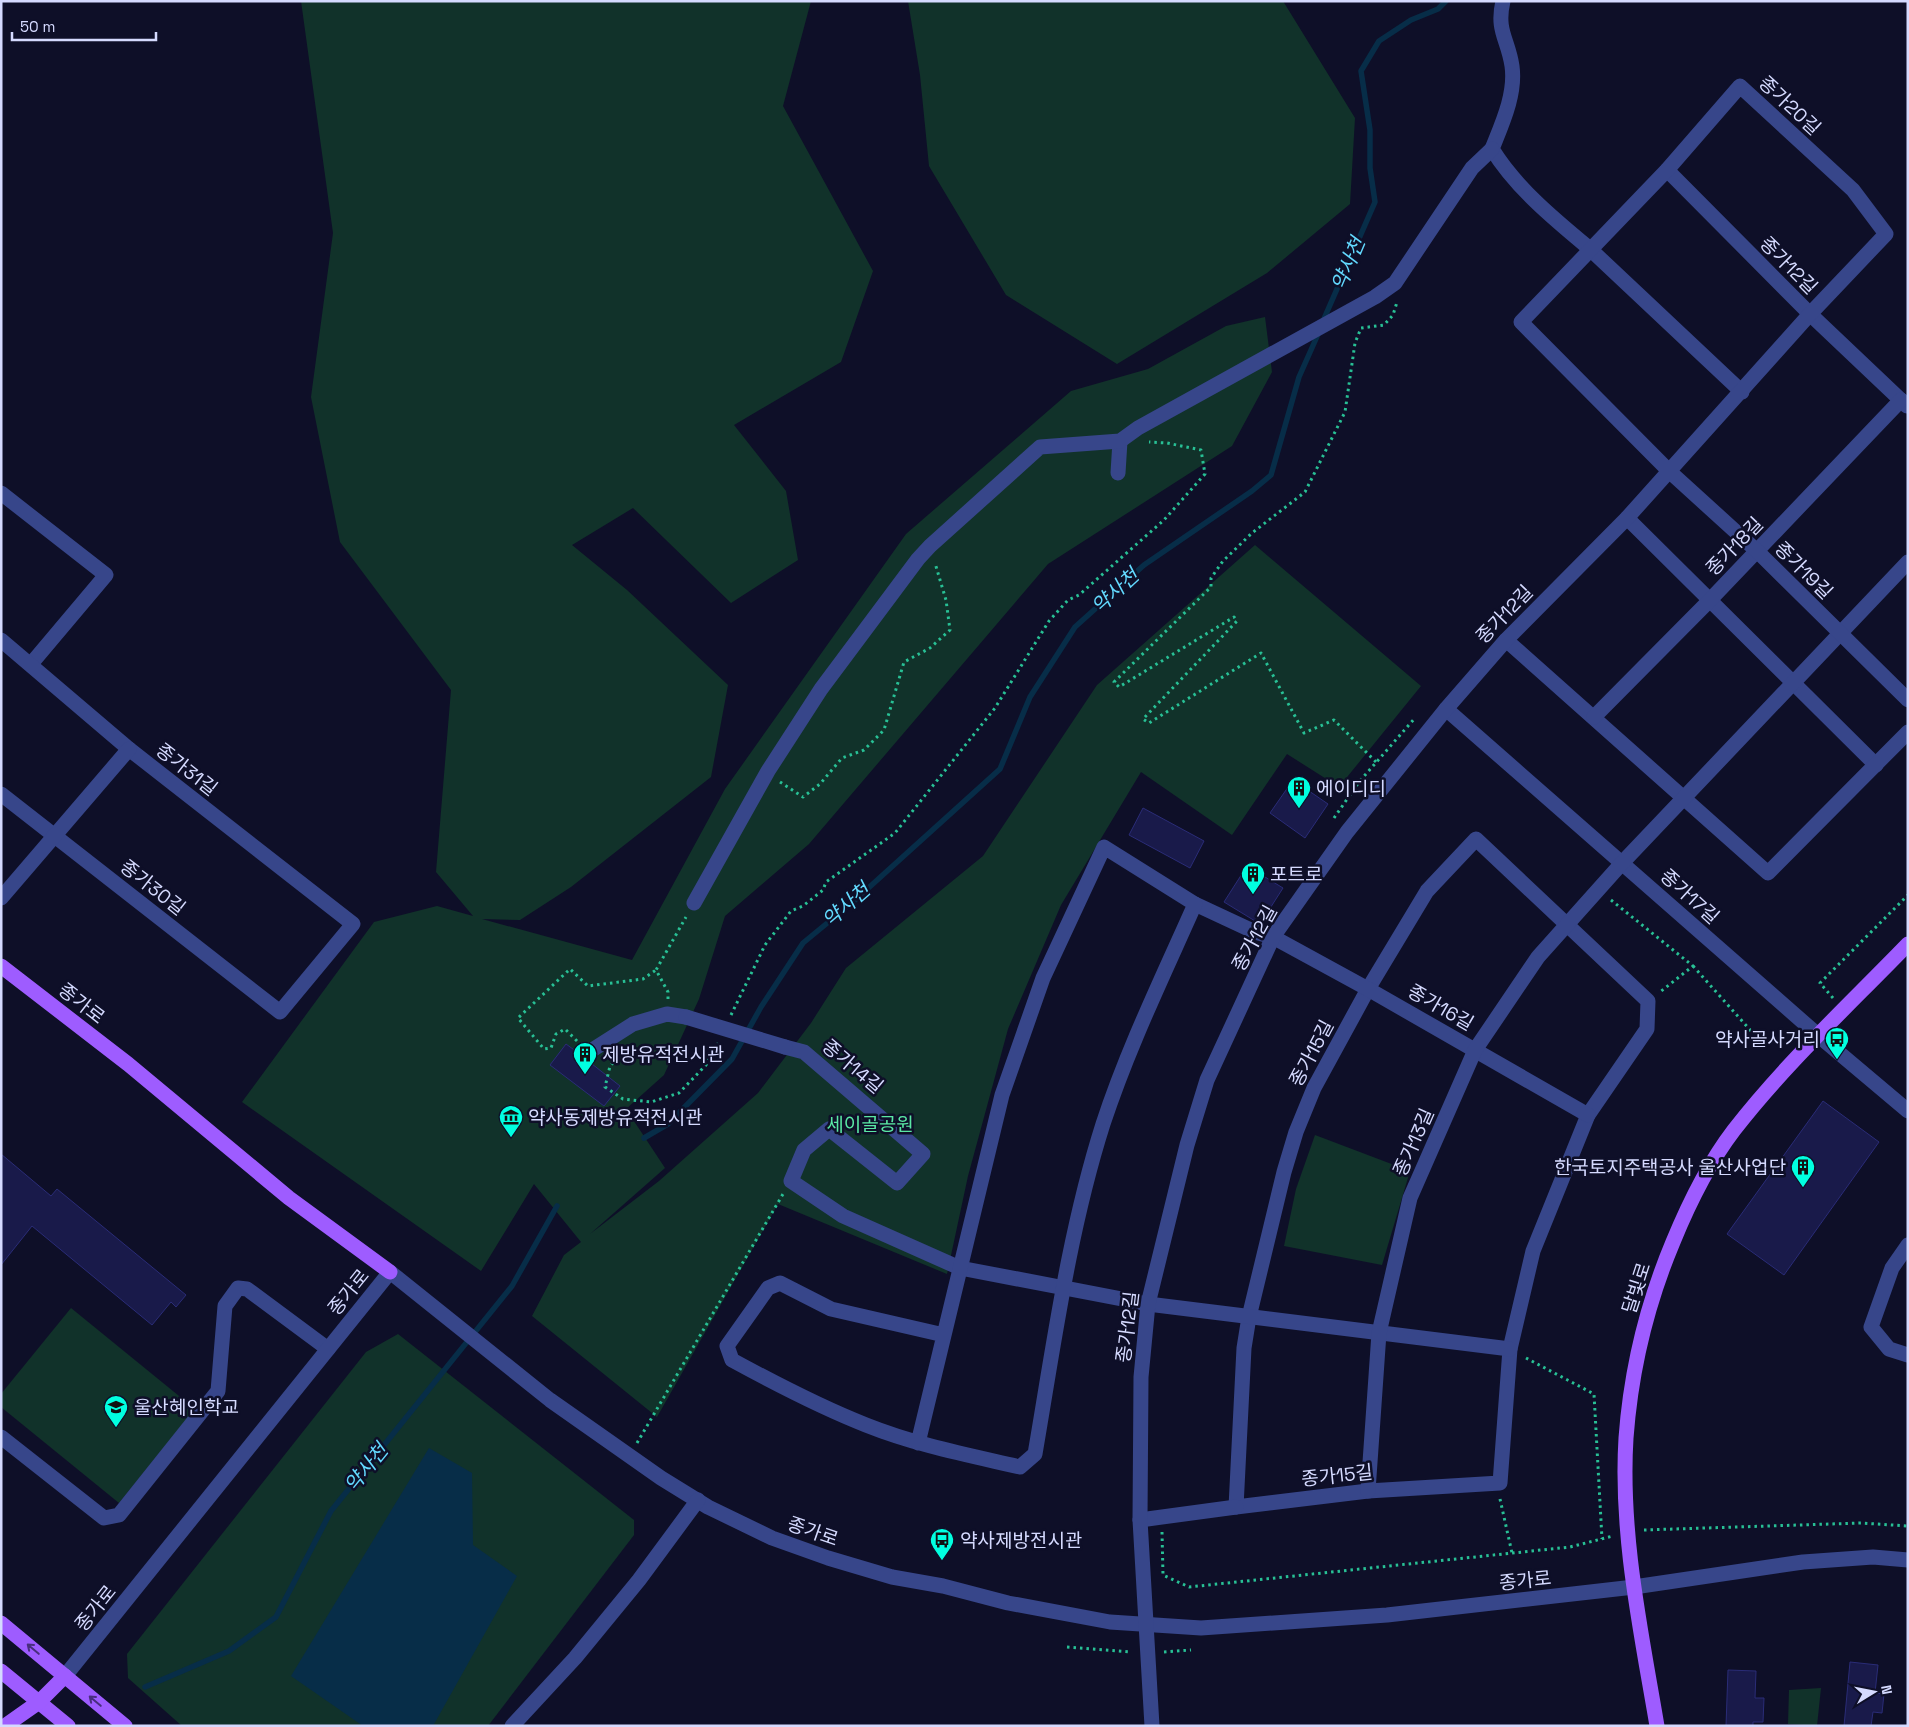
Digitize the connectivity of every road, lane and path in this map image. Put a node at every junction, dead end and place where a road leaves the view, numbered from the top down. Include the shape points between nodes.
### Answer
1 (1502, 1) edge
2 (1492, 149) junction
3 (1667, 170) junction
4 (1590, 249) junction
5 (1389, 287) junction
6 (1810, 314) junction
7 (1742, 392) junction
8 (1904, 403) edge
9 (1120, 441) junction
10 (1669, 471) junction
11 (1118, 473) dead end
12 (1, 493) edge
13 (1627, 518) junction
14 (930, 546) junction
15 (1757, 551) junction
16 (1908, 562) edge
17 (1710, 600) junction
18 (1839, 634) junction
19 (1, 640) edge
20 (1506, 640) junction
21 (31, 664) junction
22 (1792, 683) junction
23 (1908, 700) edge
24 (1446, 709) junction
25 (1594, 717) junction
26 (1908, 732) edge
27 (129, 749) junction
28 (1376, 762) dead end
29 (1876, 764) junction
30 (768, 771) junction
31 (1, 794) edge
32 (1684, 798) junction
33 (54, 836) junction
34 (1622, 863) junction
35 (1598, 890) junction
36 (1908, 895) edge
37 (1, 898) edge
38 (694, 904) joint
39 (1196, 904) junction
40 (1568, 926) junction
41 (1273, 937) junction
42 (1908, 944) edge
43 (1, 966) edge
44 (1693, 966) junction
45 (656, 970) junction
46 (1368, 989) junction
47 (1648, 1002) junction
48 (1844, 1010) junction
49 (280, 1012) joint
50 (667, 1014) junction
51 (727, 1024) dead end
52 (566, 1029) dead end
53 (1818, 1036) junction
54 (719, 1041) dead end
55 (1760, 1041) dead end
56 (630, 1046) dead end
57 (1475, 1050) junction
58 (584, 1058) dead end
59 (1908, 1111) edge
60 (1588, 1115) junction
61 (791, 1180) junction
62 (1908, 1245) edge
63 (960, 1268) junction
64 (390, 1272) junction
65 (1063, 1288) junction
66 (1148, 1304) junction
67 (1249, 1317) junction
68 (1379, 1333) junction
69 (944, 1335) junction
70 (328, 1349) junction
71 (1510, 1349) junction
72 (1908, 1355) edge
73 (1, 1437) edge
74 (918, 1443) junction
75 (630, 1457) junction
76 (1500, 1483) junction
77 (1368, 1491) junction
78 (698, 1500) junction
79 (1236, 1507) junction
80 (1161, 1517) junction
81 (1140, 1520) junction
82 (1908, 1526) edge
83 (1629, 1532) junction
84 (1602, 1539) junction
85 (1512, 1554) junction
86 (1908, 1560) edge
87 (1634, 1587) junction
88 (1, 1623) edge
89 (1146, 1624) junction
90 (1068, 1647) dead end
91 (1191, 1650) dead end
92 (1148, 1653) junction
93 (1, 1671) edge
94 (65, 1676) junction
95 (39, 1702) junction
96 (6, 1726) edge
97 (68, 1726) edge
98 (125, 1726) edge
99 (512, 1726) edge
100 (1152, 1726) edge
101 (1657, 1726) edge

1 - 2 street via 1499,19 1512,66 1512,88
2 - 4 street via 1519,183
2 - 5 street via 1472,168 1395,283
3 - 4 street, 종가20길
3 - 6 street, 종가12길
3 - 6 street, 종가20길 via 1740,86 1853,190 1886,234
4 - 7 street
4 - 10 street, 종가20길 via 1521,322
5 - 9 street
5 - 28 path via 1401,287 1393,315 1384,325 1361,328 1355,344 1346,412 1305,492 1252,533 1223,561 1211,578 1211,586 1114,682 1119,687 1234,617 1237,621 1142,719 1149,723 1261,653 1304,733 1334,720
6 - 7 street, 종가12길
6 - 8 street, 종가18길
7 - 10 street, 종가12길
8 - 15 street, 종가18길
9 - 11 street
9 - 14 street via 1040,446
9 - 51 path via 1167,443 1200,450 1205,474 1164,520 1079,595 1068,600 1048,621 995,708 895,833 826,882 823,890 803,906 791,911 765,945
10 - 13 street, 종가12길
10 - 15 street, 종가19길
12 - 21 street via 106,575
13 - 17 street
13 - 20 street, 종가12길
14 - 30 street via 821,689
14 - 30 path via 946,600 950,630 930,648 904,662 884,730 864,750 842,758 820,784 803,797
15 - 17 street, 종가18길
15 - 18 street, 종가19길
16 - 18 street
17 - 22 street
17 - 25 street, 종가18길
18 - 22 street
18 - 23 street, 종가19길
19 - 21 street, 종가31길
20 - 24 street, 종가12길
20 - 25 street
21 - 27 street, 종가31길
22 - 29 street
22 - 32 street
24 - 34 street, 종가17길
24 - 41 street, 종가12길 via 1347,832
25 - 32 street
26 - 29 street
27 - 33 street
27 - 49 street, 종가31길 via 353,924
29 - 32 street via 1768,873
30 - 38 street
31 - 33 street, 종가30길
32 - 34 street, 종가13길
33 - 37 street
33 - 49 street, 종가30길
34 - 35 street, 종가13길
34 - 53 street, 종가17길
35 - 40 street, 종가13길
35 - 44 path
36 - 48 path via 1820,983
38 - 45 path
39 - 41 street
39 - 63 street via 1104,847 1043,978 1002,1094
39 - 65 street via 1137,1033 1104,1123 1075,1229
40 - 46 street, 종가15길 via 1476,838 1427,891
40 - 47 street
40 - 57 street, 종가13길 via 1538,957
41 - 46 street, 종가16길
41 - 66 street, 종가12길 via 1207,1080 1187,1145
42 - 48 main road, 달빛로
43 - 64 main road, 종가로 via 128,1064 289,1198
44 - 47 path
44 - 55 path
45 - 50 path via 668,992
45 - 52 path via 642,979 588,986 570,969 518,1018 544,1049 551,1048 556,1034
46 - 57 street, 종가16길
46 - 67 street, 종가15길 via 1314,1088 1296,1132
47 - 60 street via 1646,1029
48 - 53 main road, 달빛로
50 - 58 street, 종가14길 via 633,1024
50 - 61 street, 종가14길, bridge via 804,1052 923,1154 896,1183 829,1129 804,1150
53 - 59 street, 종가17길
53 - 83 main road, 달빛로 via 1770,1088 1720,1150 1684,1217 1664,1265 1643,1331 1626,1438
54 - 56 path via 706,1065 678,1093 651,1102 623,1099 605,1087 610,1066
57 - 60 street, 종가16길
57 - 68 street, 종가13길 via 1410,1198
60 - 71 street via 1532,1251
61 - 63 street via 842,1216
61 - 75 path
62 - 72 street via 1892,1268 1871,1327 1889,1349
63 - 65 street
63 - 69 street
64 - 70 street, 종가로
64 - 75 street, 종가로 via 510,1369
65 - 66 street
65 - 74 street via 1035,1454 1020,1468
66 - 67 street
66 - 81 street, 종가12길 via 1141,1377
67 - 68 street
67 - 79 street, 종가15길 via 1244,1348
68 - 71 street
68 - 77 street, 종가13길
69 - 74 street
69 - 74 street via 832,1310 780,1283 768,1288 727,1346 732,1360 807,1400 867,1426
70 - 73 street via 247,1289 238,1288 225,1306 218,1391 119,1515 104,1518
70 - 94 street, 종가로
71 - 76 street
71 - 84 path via 1594,1394
75 - 78 street, 종가로
76 - 77 street, 종가15길
76 - 85 path via 1500,1508
77 - 79 street, 종가15길
78 - 89 street, 종가로 via 772,1538 892,1577 1110,1622
78 - 99 street via 581,1651
79 - 80 street
80 - 81 street
80 - 85 path via 1163,1575 1190,1587
81 - 89 street, 종가12길
82 - 83 path via 1861,1523 1724,1529 1662,1528
83 - 84 path
83 - 87 main road, 달빛로
84 - 85 path via 1570,1547
86 - 87 street, 종가로 via 1872,1557 1803,1562
87 - 89 street, 종가로 via 1387,1616 1201,1628
87 - 101 main road, 달빛로
94 -> 88 main road
89 - 92 street
90 - 92 path
91 - 92 path
92 - 100 street
93 - 95 main road
94 - 95 main road
98 -> 94 main road
95 - 96 main road
95 - 97 main road

